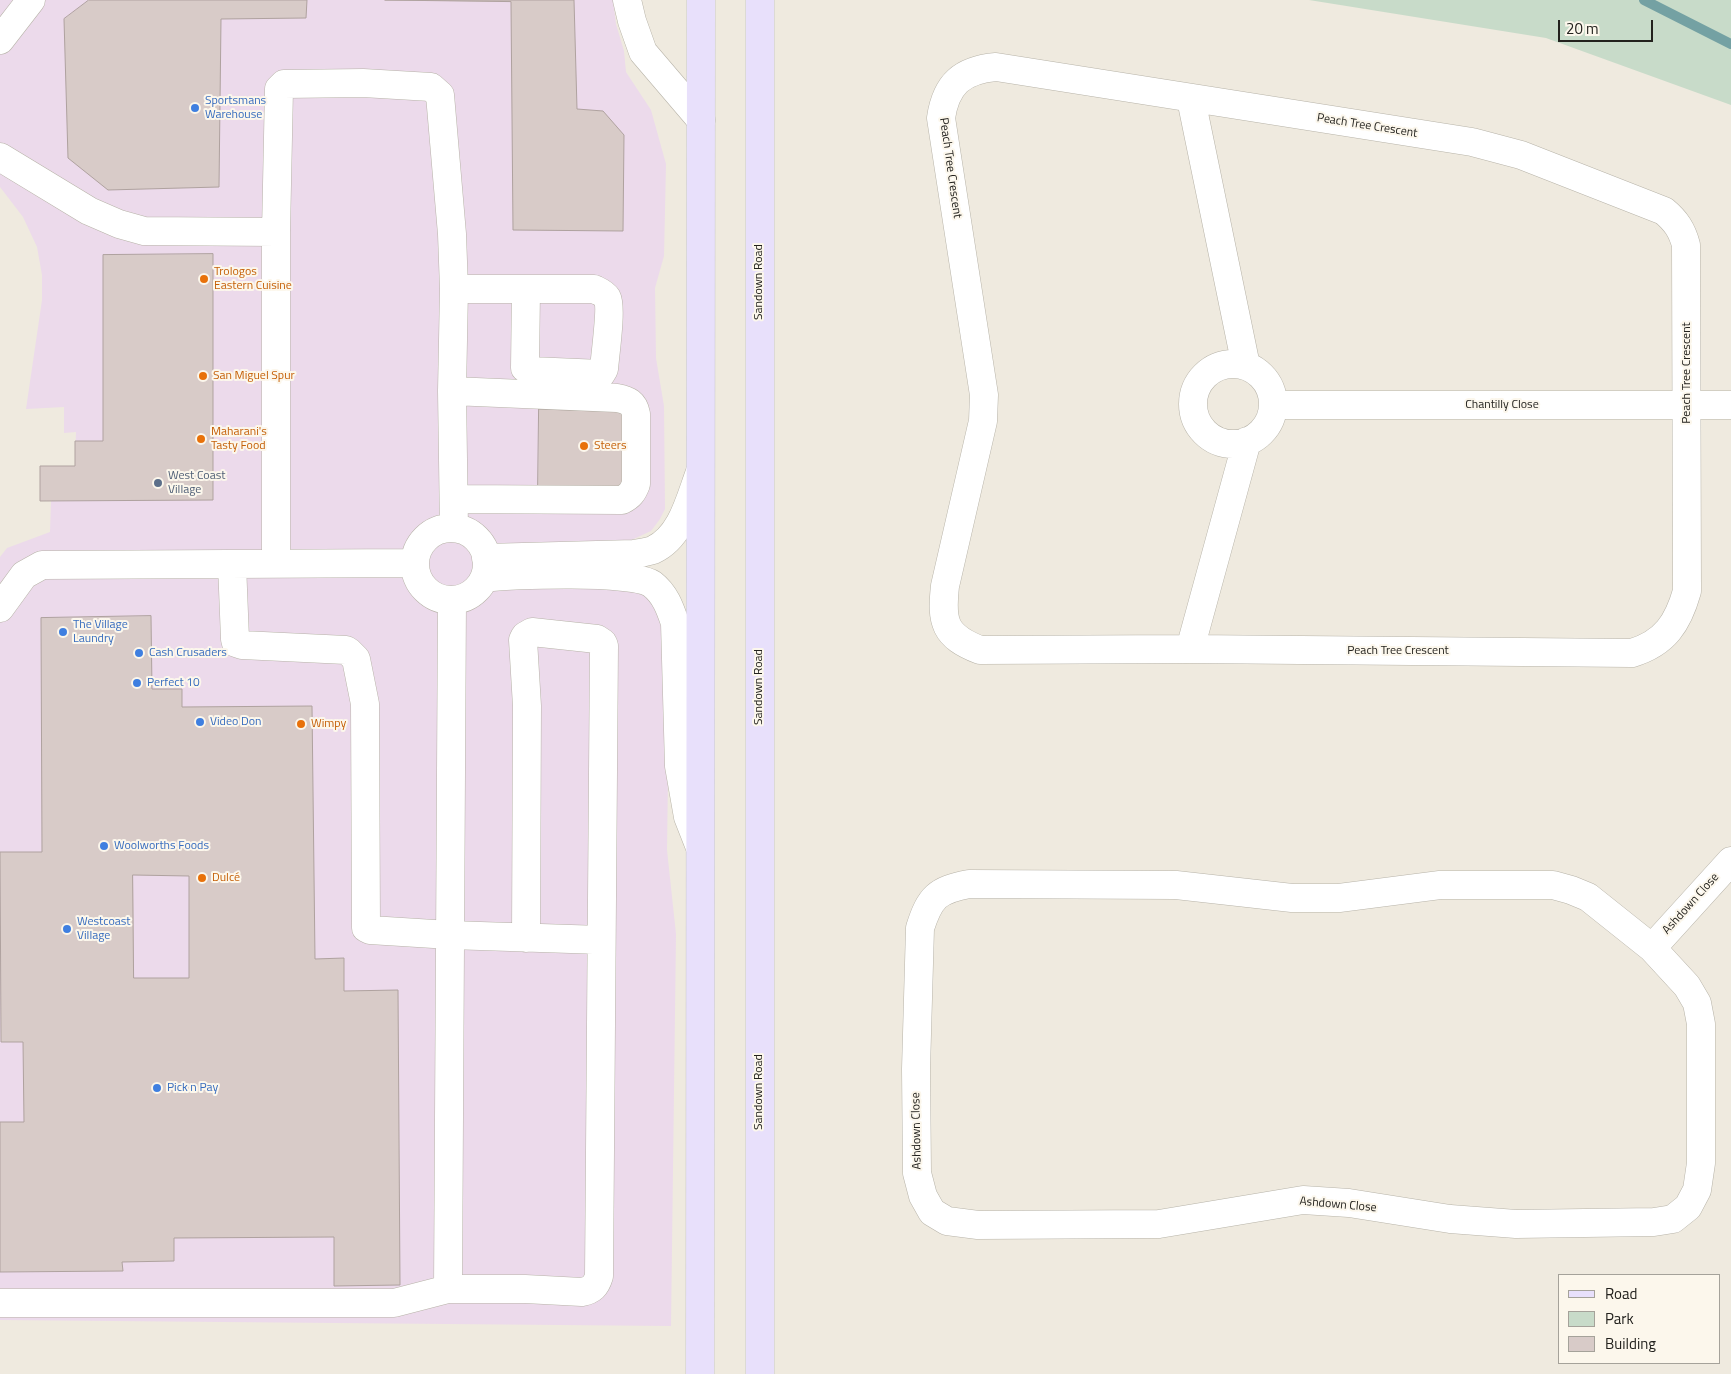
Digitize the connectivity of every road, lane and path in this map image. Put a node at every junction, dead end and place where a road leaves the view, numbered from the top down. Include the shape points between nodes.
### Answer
1 (31, 0) edge
2 (627, 0) edge
3 (701, 0) edge
4 (760, 0) edge
5 (0, 40) edge
6 (1191, 99) junction
7 (701, 120) junction
8 (0, 157) edge
9 (276, 232) junction
10 (454, 289) junction
11 (526, 290) junction
12 (1246, 366) junction
13 (452, 391) junction
14 (1273, 405) junction
15 (1731, 405) edge
16 (1687, 406) junction
17 (1247, 441) junction
18 (701, 469) junction
19 (454, 499) junction
20 (454, 528) junction
21 (276, 563) junction
22 (232, 564) junction
23 (415, 564) junction
24 (485, 568) junction
25 (452, 600) junction
26 (0, 608) edge
27 (1190, 649) junction
28 (701, 848) junction
29 (1731, 860) edge
30 (450, 935) junction
31 (526, 938) junction
32 (601, 940) junction
33 (1652, 948) junction
34 (448, 1289) junction
35 (0, 1303) edge
36 (700, 1374) edge
37 (760, 1374) edge

1 - 5 street
2 - 7 street via 643,52
3 - 7 main road
4 - 37 main road, Sandown Road
6 - 12 street
6 - 16 street, Peach Tree Crescent via 1472,142 1521,155 1664,210 1682,231 1686,245
6 - 27 street, Peach Tree Crescent via 996,67 979,68 967,73 949,92 941,118 984,395 982,421 942,609 945,621 952,634 966,645 980,650
7 - 18 main road
8 - 9 street via 89,210 144,231
9 - 10 street via 279,89 282,84 363,83 431,88 441,97
9 - 21 street
10 - 11 street
10 - 13 street
11 - 11 street via 525,368 531,371 602,373 608,299 594,289
12 - 14 street via 1267,384
12 - 17 street via 1230,364 1209,372 1196,389 1193,411 1196,421 1211,438 1232,444
13 - 19 street
13 - 19 street via 617,398 630,402 636,414 636,484 630,496 622,500
14 - 16 street, Chantilly Close
14 - 17 street via 1264,430
15 - 16 street, Chantilly Close
16 - 27 street, Peach Tree Crescent via 1687,591 1673,625 1647,648 1632,653
17 - 27 street
18 - 24 street via 674,533 653,550
18 - 28 main road
19 - 20 street
20 - 23 street via 440,530 427,537 418,549
20 - 24 street via 469,533 480,544
21 - 22 street
21 - 23 street
22 - 26 street via 42,565 24,575
22 - 30 street via 236,642 242,645 346,650 356,659 365,704 366,928
23 - 25 street via 417,578 426,590 438,598
24 - 25 street via 474,591
24 - 28 street via 616,575 642,579 662,594 675,623 679,766 688,817
25 - 30 street
28 - 36 main road
29 - 33 street, Ashdown Close
30 - 31 street
30 - 34 street
31 - 32 street
31 - 32 street via 527,706 522,644 525,636 532,632 590,638 600,640 604,646
32 - 34 street via 598,1280 590,1290 582,1292
33 - 33 street, Ashdown Close via 1588,896 1553,885 1440,885 1339,898 1301,898 1176,885 969,884 953,887 934,898 920,928 917,1173 923,1196 932,1212 947,1221 978,1225 1159,1224 1304,1200 1516,1224 1674,1219 1688,1207 1698,1190 1701,1163 1701,1024 1697,1003 1687,986
34 - 35 street via 394,1302

